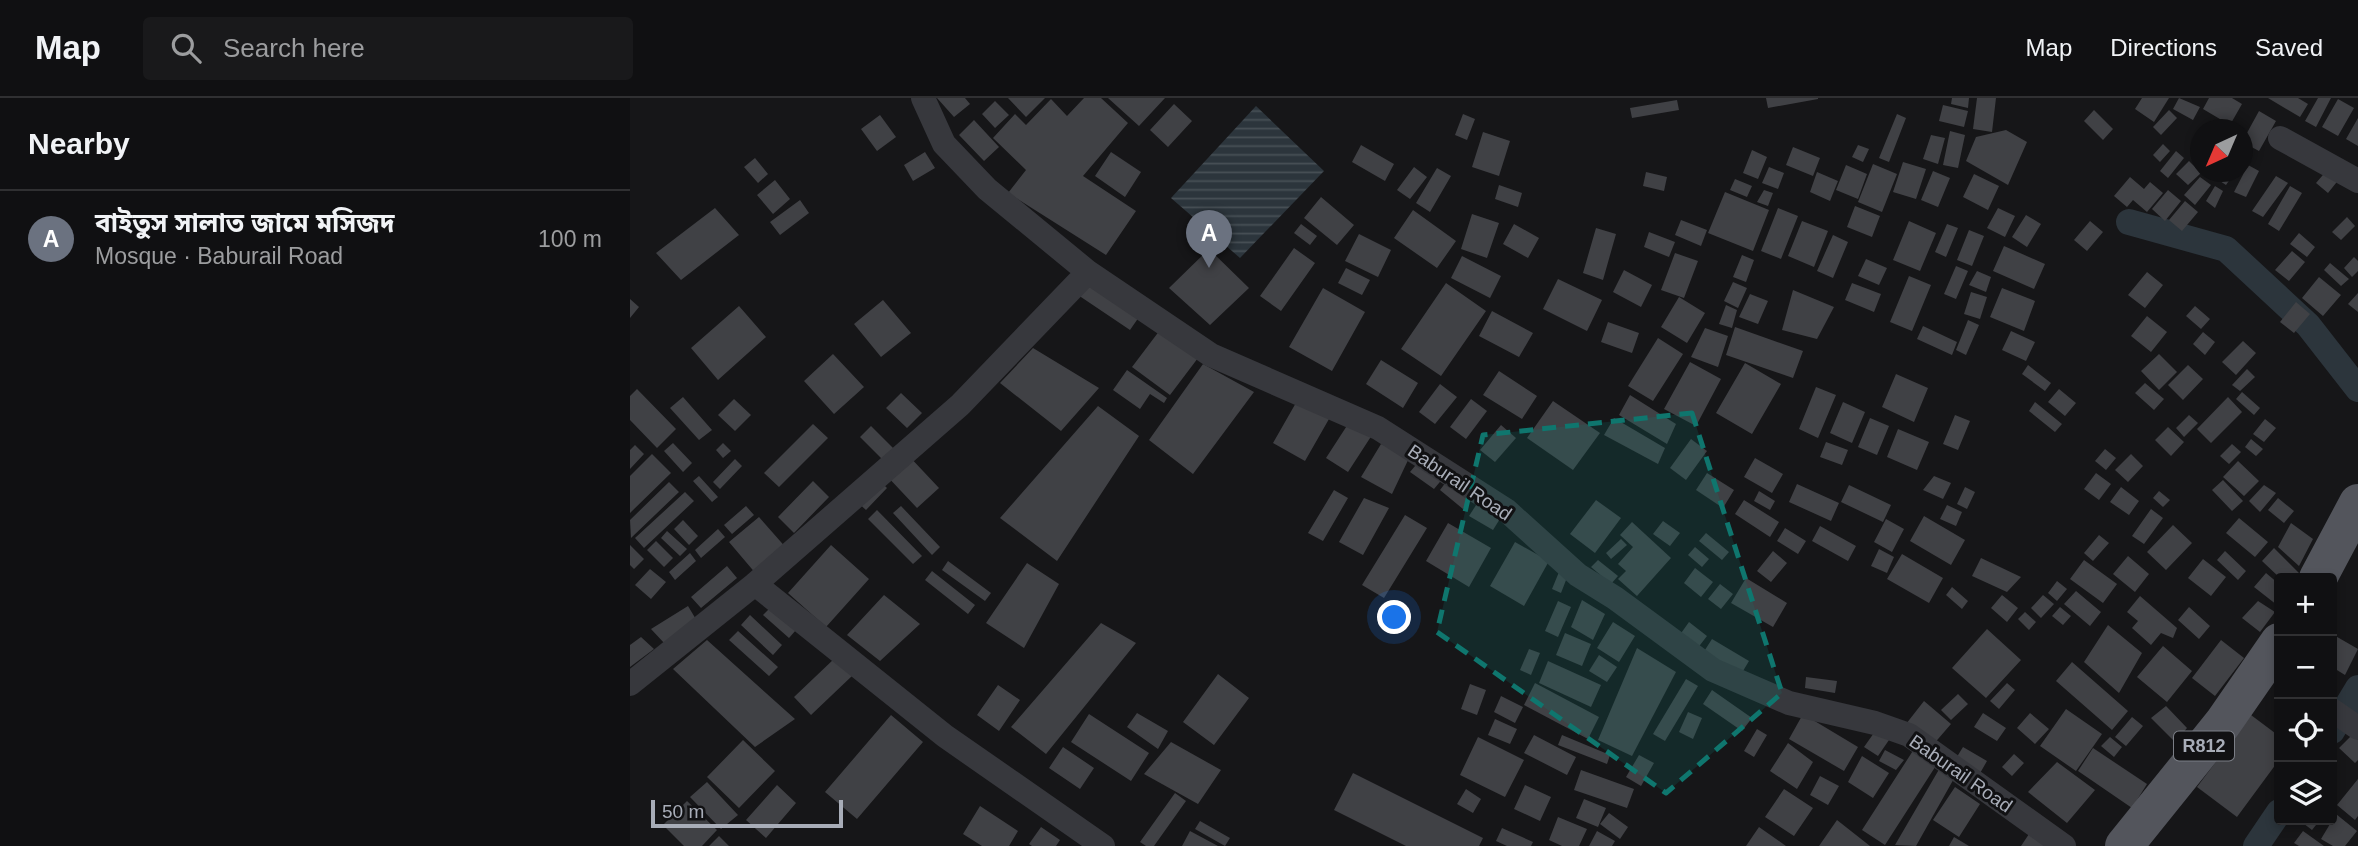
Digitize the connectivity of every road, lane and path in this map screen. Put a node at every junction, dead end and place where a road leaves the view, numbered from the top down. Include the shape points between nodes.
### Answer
1 (923, 98) edge
2 (2280, 138) dead end
3 (2358, 181) edge
4 (1088, 272) junction
5 (2358, 503) edge
6 (2321, 573) edge
7 (755, 584) junction
8 (2274, 660) edge
9 (630, 684) edge
10 (2337, 713) edge
11 (2358, 728) edge
12 (1103, 846) edge
13 (2064, 846) edge
14 (2124, 846) edge

1 - 4 street, Baburail Road via 944,144 987,189
2 - 3 street
4 - 7 street via 960,405
4 - 13 street, Baburail Road via 1211,355 1378,428 1506,510 1578,575 1713,670 1790,703 1909,735
5 - 6 main road
7 - 9 street
7 - 12 street via 945,736
8 - 14 main road, R812
10 - 11 street

